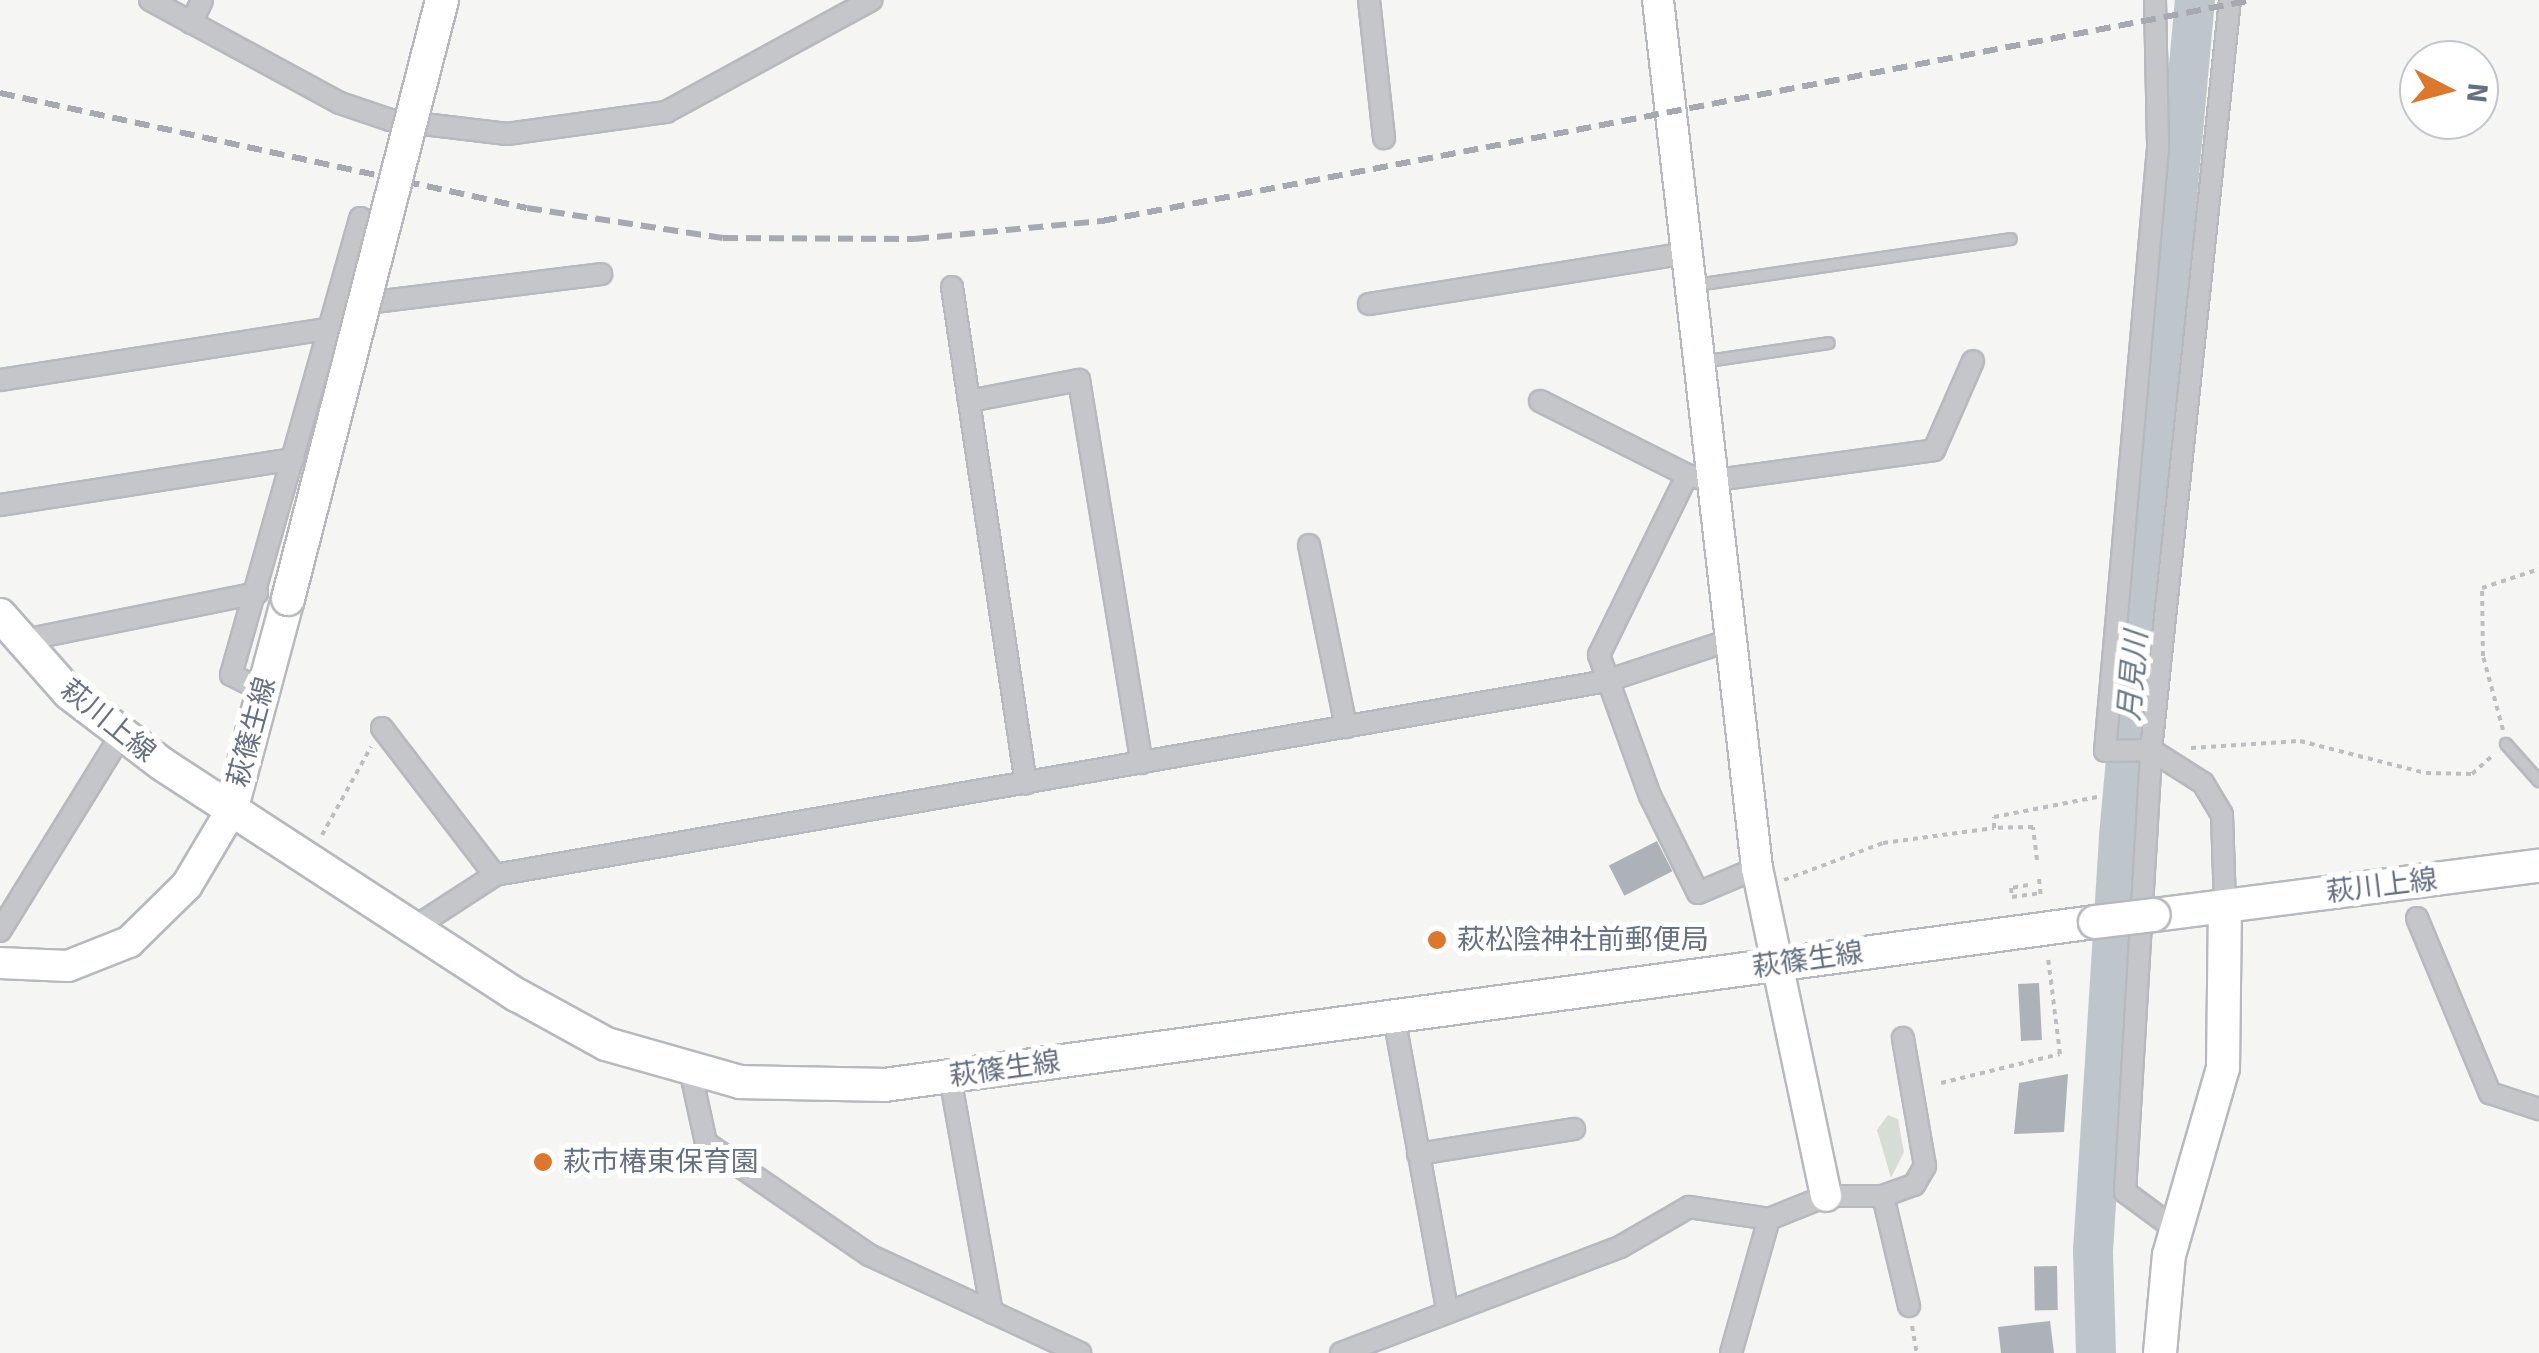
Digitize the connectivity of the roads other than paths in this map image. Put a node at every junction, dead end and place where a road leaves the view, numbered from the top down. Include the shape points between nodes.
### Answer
1 (150, 0) edge
2 (202, 0) edge
3 (442, 0) edge
4 (871, 0) edge
5 (1370, 0) edge
6 (1658, 0) edge
7 (2155, 0) edge
8 (2230, 2) edge
9 (191, 23) junction
10 (1384, 138) dead end
11 (360, 218) dead end
12 (2011, 239) dead end
13 (1681, 254) junction
14 (601, 274) dead end
15 (952, 286) dead end
16 (1685, 286) junction
17 (1369, 304) dead end
18 (336, 307) junction
19 (325, 330) junction
20 (1829, 343) dead end
21 (1973, 361) dead end
22 (1695, 363) junction
23 (0, 380) edge
24 (969, 401) junction
25 (1540, 402) dead end
26 (293, 459) junction
27 (1698, 478) junction
28 (0, 505) edge
29 (1310, 545) dead end
30 (273, 596) junction
31 (10, 628) edge
32 (1727, 641) junction
33 (1606, 681) junction
34 (1346, 726) junction
35 (382, 728) road end
36 (123, 732) junction
37 (2506, 744) road end
38 (2151, 750) junction
39 (1142, 763) junction
40 (2539, 780) edge
41 (1026, 784) junction
42 (231, 811) junction
43 (2539, 866) edge
44 (495, 875) junction
45 (1759, 878) junction
46 (2225, 906) junction
47 (2417, 918) dead end
48 (412, 929) junction
49 (0, 931) edge
50 (0, 963) edge
51 (1775, 964) junction
52 (1394, 1016) junction
53 (1904, 1038) dead end
54 (691, 1074) junction
55 (950, 1076) junction
56 (2539, 1108) edge
57 (1574, 1128) dead end
58 (1418, 1154) junction
59 (1826, 1196) junction
60 (1884, 1196) junction
61 (1769, 1219) junction
62 (2176, 1229) junction
63 (1909, 1306) road end
64 (1448, 1310) junction
65 (992, 1312) junction
66 (1080, 1353) edge
67 (1341, 1353) edge
68 (1731, 1353) edge
69 (2160, 1353) edge

1 - 9 street
2 - 9 street
3 - 30 main road, 萩篠生線, bridge
4 - 9 street via 666,112 507,134 390,120 340,103
5 - 10 street
6 - 13 street
7 - 38 street via 2158,148 2105,751
8 - 38 street
11 - 18 street
12 - 16 lane
13 - 16 street
13 - 17 street
14 - 18 street
15 - 24 street
16 - 22 street
18 - 19 street
19 - 23 street
19 - 26 street
20 - 22 lane
21 - 27 street via 1934,450
22 - 27 street
24 - 39 street via 1079,380
24 - 41 street
25 - 27 street
26 - 28 street
26 - 30 street
27 - 32 street
27 - 33 street via 1599,655
29 - 34 street
30 - 31 street
30 - 42 main road, 萩篠生線 via 263,692
31 - 36 main road, 萩川上線
32 - 33 street
32 - 45 street
33 - 34 street
33 - 45 street via 1698,893
34 - 39 street
35 - 44 street
36 - 42 main road, 萩川上線
36 - 49 street
37 - 40 lane
38 - 46 street via 2203,783 2222,816
38 - 62 street via 2125,1192
39 - 41 street
41 - 44 street
42 - 48 main road, 萩篠生線
42 - 50 street via 178,896 129,942 68,966
43 - 46 main road, 萩川上線
44 - 48 street
45 - 51 street
46 - 51 main road, 萩篠生線, bridge
46 - 62 main road via 2223,1068
47 - 56 street via 2490,1094
48 - 54 main road, 萩篠生線 via 606,1044
51 - 52 main road, 萩篠生線
51 - 59 street
52 - 55 main road, 萩篠生線
52 - 58 street
53 - 60 street via 1925,1166 1914,1185
54 - 55 main road, 萩篠生線 via 828,1089
54 - 65 street via 706,1142 869,1255
55 - 65 street
57 - 58 street
58 - 64 street
59 - 60 street
59 - 61 street
60 - 63 street
61 - 64 street via 1690,1208 1620,1247
61 - 68 street
62 - 69 main road
64 - 67 street
65 - 66 street

